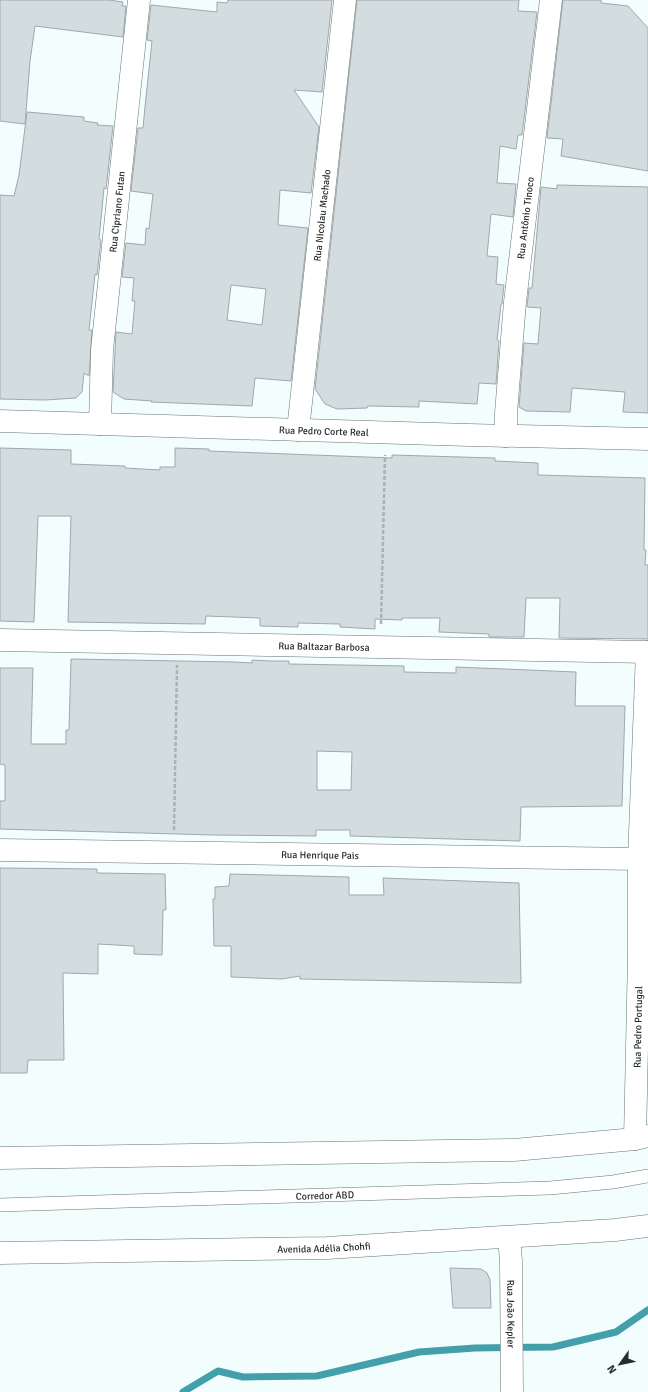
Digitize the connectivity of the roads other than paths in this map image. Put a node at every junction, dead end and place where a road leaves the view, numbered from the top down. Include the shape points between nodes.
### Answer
1 (139, 0) edge
2 (345, 0) edge
3 (551, 0) edge
4 (0, 421) edge
5 (100, 424) junction
6 (298, 430) junction
7 (506, 436) junction
8 (648, 439) edge
9 (0, 640) edge
10 (648, 652) edge
11 (0, 850) edge
12 (639, 859) junction
13 (642, 1137) edge
14 (0, 1158) edge
15 (648, 1176) edge
16 (0, 1205) edge
17 (648, 1226) edge
18 (509, 1237) junction
19 (0, 1253) edge
20 (512, 1384) edge

1 - 5 main road, Rua Cipriano Futan via 102,350
2 - 6 main road, Rua Nicolau Machado
3 - 7 main road, Rua Antônio Tinoco via 515,302
4 - 5 main road, Rua Pedro Corte Real
5 - 6 main road, Rua Pedro Corte Real
6 - 7 main road, Rua Pedro Corte Real
7 - 8 main road, Rua Pedro Corte Real
9 - 10 main road, Rua Baltazar Barbosa
10 - 12 main road, Rua Pedro Portugal
11 - 12 main road, Rua Henrique Pais
12 - 13 main road, Rua Pedro Portugal
13 - 14 main road via 514,1150
15 - 16 lane, Corredor ABD via 550,1188
17 - 18 main road, Avenida Adélia Chohfi
18 - 19 main road, Avenida Adélia Chohfi via 327,1248
18 - 20 main road, Rua João Kepler

